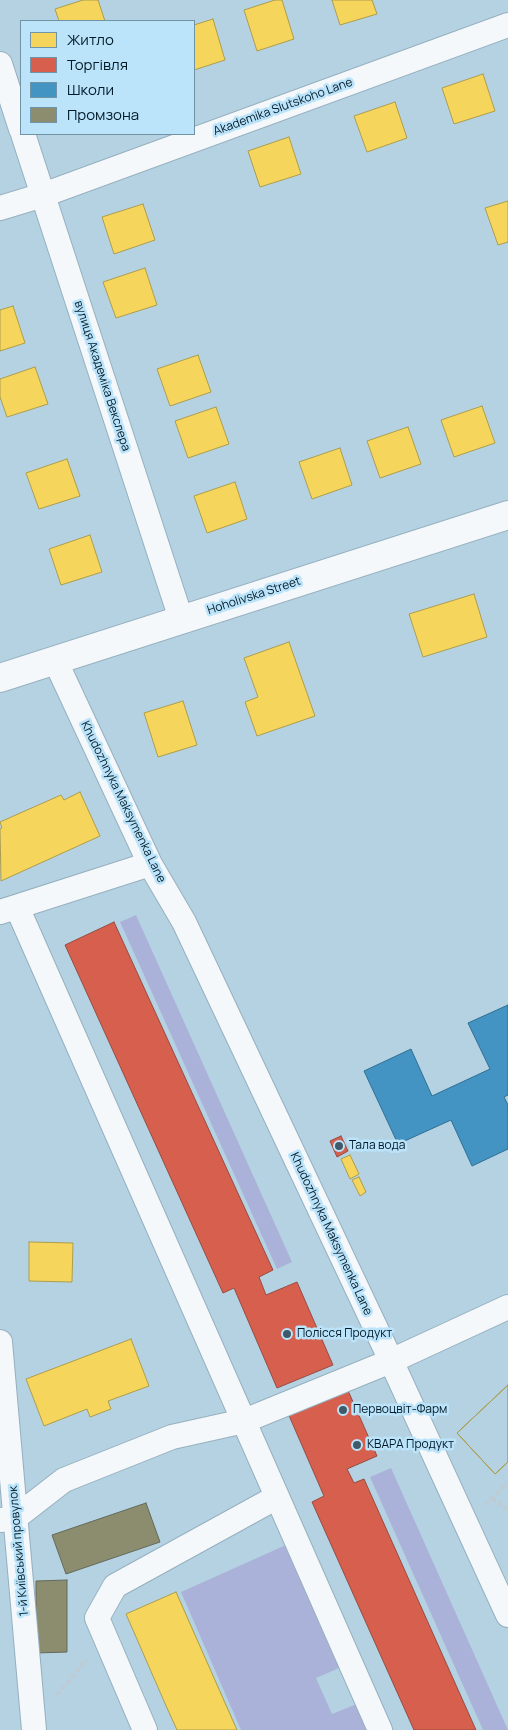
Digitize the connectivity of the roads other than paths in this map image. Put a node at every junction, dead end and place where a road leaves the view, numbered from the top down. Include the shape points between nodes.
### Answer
1 (508, 25) edge
2 (0, 64) edge
3 (20, 126) edge
4 (23, 135) edge
5 (43, 195) junction
6 (0, 208) edge
7 (508, 515) edge
8 (181, 619) junction
9 (55, 660) junction
10 (0, 678) edge
11 (150, 864) junction
12 (8, 910) edge
13 (508, 1307) edge
14 (0, 1342) edge
15 (391, 1361) junction
16 (244, 1421) junction
17 (278, 1497) junction
18 (8, 1519) edge
19 (499, 1571) edge
20 (508, 1615) edge
21 (34, 1726) edge
22 (145, 1730) edge
23 (380, 1730) edge

1 - 5 street, Akademika Slutskoho Lane
2 - 3 street
4 - 5 street, вулиця Академіка Векслера
5 - 6 street, Akademika Slutskoho Lane
5 - 8 street, вулиця Академіка Векслера
7 - 8 street, Hoholivska Street
8 - 9 street, Hoholivska Street
9 - 10 street, Hoholivska Street
9 - 11 street, Khudozhnyka Maksymenka Lane
11 - 12 street
11 - 15 street, Khudozhnyka Maksymenka Lane via 184,922
12 - 16 street
13 - 15 street
14 - 18 street, 1-й Київський провулок
15 - 16 street
15 - 19 street, Khudozhnyka Maksymenka Lane
16 - 17 street
16 - 18 street via 172,1437 64,1480
17 - 22 street via 115,1586 97,1618
17 - 23 street
18 - 21 street, 1-й Київський провулок
19 - 20 street, Khudozhnyka Maksymenka Lane

